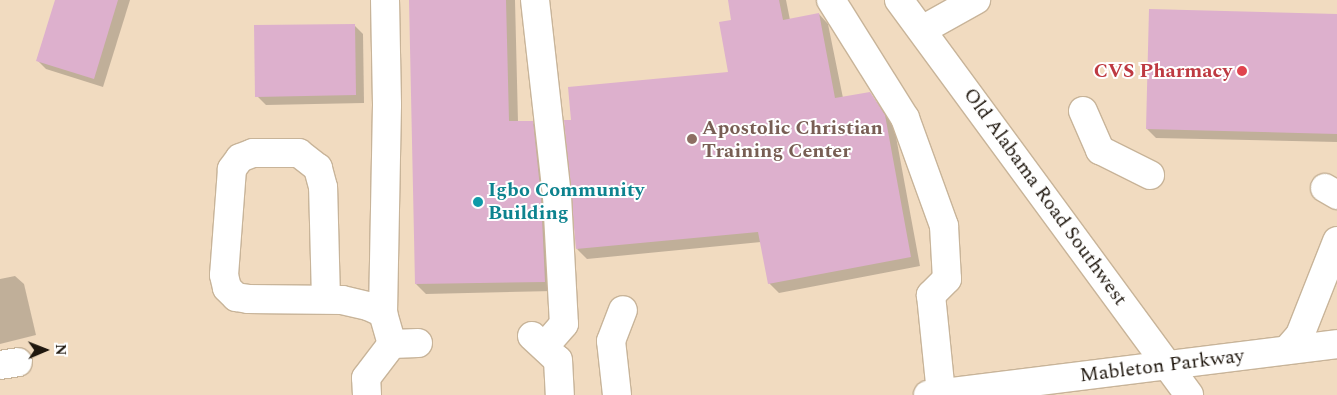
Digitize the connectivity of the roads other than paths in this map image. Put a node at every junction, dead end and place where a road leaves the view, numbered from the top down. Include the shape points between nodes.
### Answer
1 (385, 0) edge
2 (535, 0) edge
3 (831, 0) edge
4 (900, 0) edge
5 (976, 0) edge
6 (922, 30) junction
7 (1083, 111) dead end
8 (1150, 175) dead end
9 (1337, 241) edge
10 (326, 299) junction
11 (623, 310) dead end
12 (382, 313) junction
13 (1337, 344) edge
14 (1287, 350) junction
15 (1168, 366) junction
16 (934, 394) edge
17 (366, 395) edge
18 (560, 395) edge
19 (617, 395) edge
20 (1190, 395) edge

1 - 12 street via 388,105
2 - 18 street via 555,176 564,324 538,342 558,360
3 - 16 street via 905,118 944,226 947,280 931,295
4 - 6 street, Old Alabama Road Southwest
5 - 6 street
6 - 15 street, Old Alabama Road Southwest
7 - 8 street via 1100,150
9 - 14 street via 1300,335
10 - 10 street via 248,299 236,297 227,288 224,275 232,168 240,158 253,153 299,153 318,168 323,187
10 - 12 street via 368,306
11 - 19 street via 611,341
12 - 17 street via 405,343 366,378
13 - 14 street, Mableton Parkway
14 - 15 street, Mableton Parkway
15 - 16 street, Mableton Parkway
15 - 20 street, Old Alabama Road Southwest

